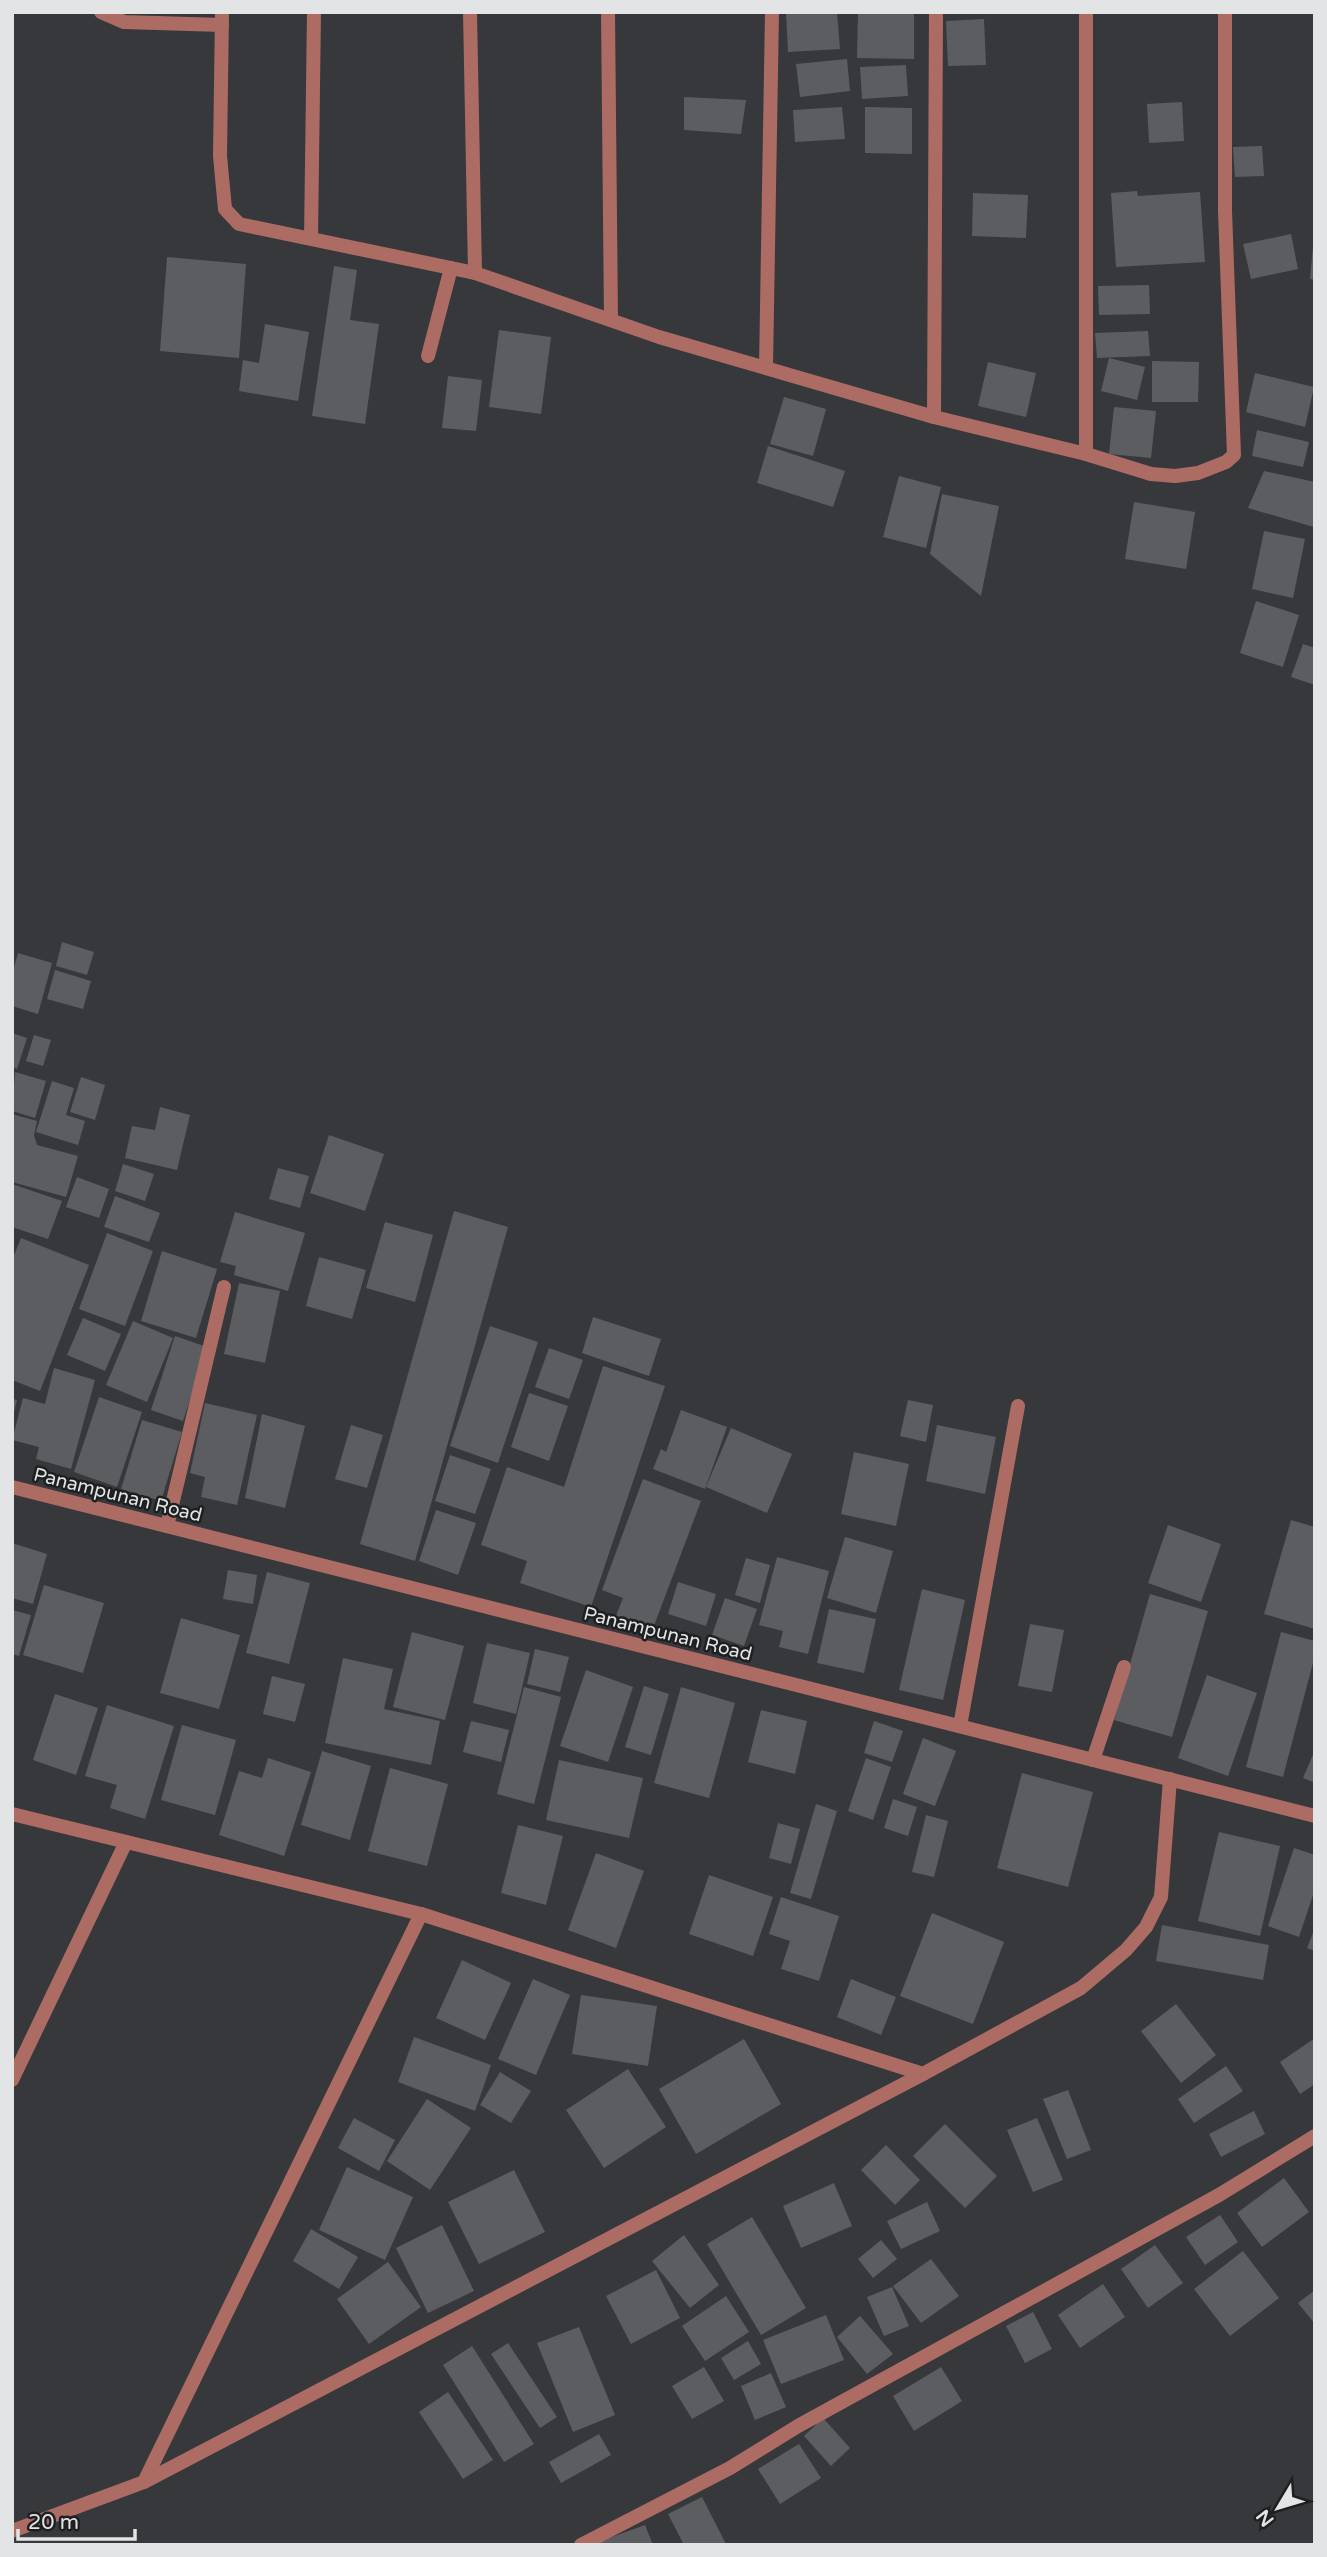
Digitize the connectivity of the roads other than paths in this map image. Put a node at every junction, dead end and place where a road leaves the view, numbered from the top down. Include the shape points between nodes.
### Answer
1 (101, 12) edge
2 (314, 12) edge
3 (470, 12) edge
4 (608, 12) edge
5 (772, 12) edge
6 (936, 12) edge
7 (1086, 12) edge
8 (1225, 12) edge
9 (222, 18) edge
10 (311, 238) junction
11 (451, 268) junction
12 (475, 274) junction
13 (611, 320) junction
14 (428, 356) dead end
15 (766, 367) junction
16 (934, 417) junction
17 (1086, 454) junction
18 (224, 1287) dead end
19 (1018, 1406) dead end
20 (12, 1487) edge
21 (167, 1526) junction
22 (1124, 1667) dead end
23 (960, 1726) junction
24 (1093, 1760) junction
25 (1170, 1779) junction
26 (12, 1814) edge
27 (1315, 1816) edge
28 (125, 1842) junction
29 (421, 1914) junction
30 (923, 2074) junction
31 (12, 2080) edge
32 (1315, 2136) edge
33 (144, 2482) junction
34 (12, 2531) edge
35 (581, 2545) edge

1 - 9 street via 124,22
2 - 10 street
3 - 12 street
4 - 13 street
5 - 15 street
6 - 16 street
7 - 17 street
8 - 17 street via 1234,455 1217,467 1175,476 1151,474
9 - 10 street via 220,156 225,209 239,223
10 - 11 street
11 - 12 street
11 - 14 street
12 - 13 street
13 - 15 street
15 - 16 street
16 - 17 street
18 - 21 street
19 - 23 street
20 - 21 street, Panampunan Road
21 - 23 street, Panampunan Road
22 - 24 street
23 - 24 street, Panampunan Road
24 - 25 street, Panampunan Road
25 - 27 street, Panampunan Road
25 - 30 street via 1161,1897 1146,1927 1104,1971 1080,1988
26 - 28 street
28 - 29 street
28 - 31 street
29 - 30 street
29 - 33 street
30 - 33 street
32 - 35 street via 1219,2195 810,2419 730,2468
33 - 34 street

